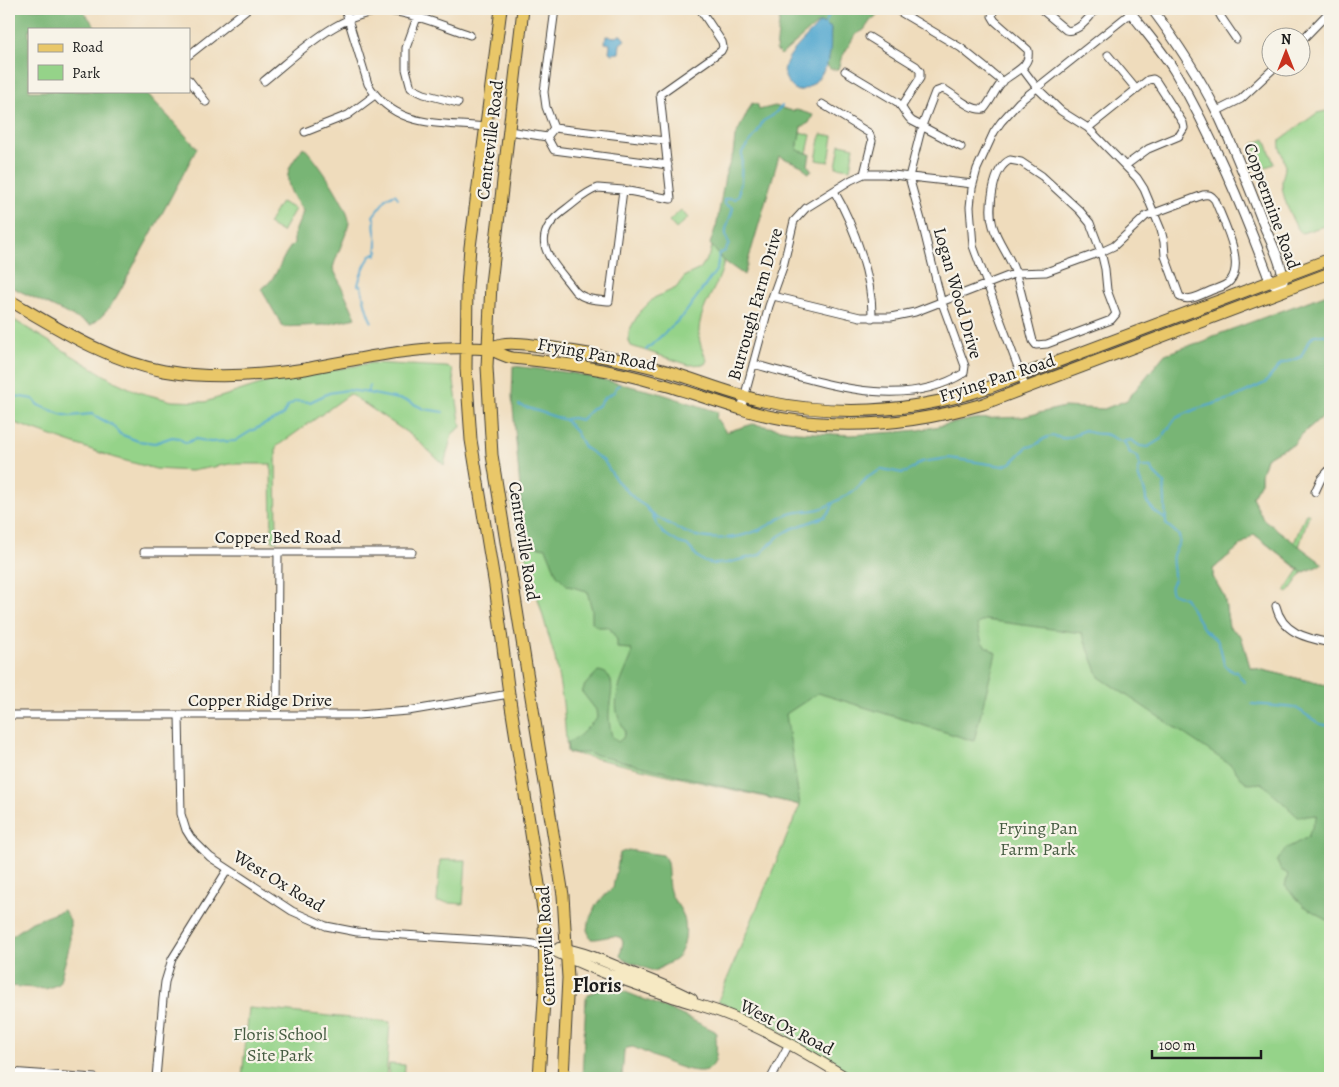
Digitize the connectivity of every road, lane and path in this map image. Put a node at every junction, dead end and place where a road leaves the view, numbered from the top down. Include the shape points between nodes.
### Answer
1 (247, 9) edge
2 (345, 9) edge
3 (420, 9) edge
4 (501, 9) edge
5 (524, 9) edge
6 (555, 9) edge
7 (700, 9) edge
8 (895, 9) edge
9 (994, 9) edge
10 (1040, 9) edge
11 (1095, 9) edge
12 (1152, 9) edge
13 (1217, 9) edge
14 (1132, 10) edge
15 (1330, 11) edge
16 (365, 12) edge
17 (417, 17) junction
18 (349, 20) junction
19 (1312, 30) edge
20 (470, 36) dead end
21 (869, 37) dead end
22 (1236, 39) dead end
23 (190, 54) edge
24 (1108, 55) dead end
25 (1022, 68) junction
26 (845, 70) dead end
27 (1264, 78) edge
28 (190, 81) edge
29 (264, 81) dead end
30 (1003, 82) junction
31 (1038, 88) junction
32 (1136, 89) junction
33 (375, 95) junction
34 (206, 102) dead end
35 (458, 103) dead end
36 (822, 104) dead end
37 (902, 106) junction
38 (1217, 111) junction
39 (922, 126) junction
40 (485, 127) junction
41 (554, 128) junction
42 (1088, 128) junction
43 (509, 131) junction
44 (305, 132) dead end
45 (547, 137) junction
46 (665, 141) junction
47 (961, 147) dead end
48 (668, 165) junction
49 (1126, 166) junction
50 (864, 174) junction
51 (909, 176) junction
52 (973, 184) junction
53 (623, 190) junction
54 (834, 191) junction
55 (1154, 213) junction
56 (1101, 252) junction
57 (1330, 259) edge
58 (1016, 273) junction
59 (1330, 273) edge
60 (1283, 276) junction
61 (1270, 281) junction
62 (986, 284) junction
63 (1282, 292) junction
64 (773, 296) junction
65 (9, 300) edge
66 (941, 300) junction
67 (872, 318) junction
68 (465, 348) junction
69 (488, 349) junction
70 (753, 364) junction
71 (1021, 375) junction
72 (1026, 388) junction
73 (745, 396) junction
74 (741, 410) junction
75 (1330, 469) edge
76 (1315, 492) dead end
77 (144, 552) dead end
78 (278, 552) junction
79 (412, 552) dead end
80 (1276, 606) dead end
81 (1330, 643) edge
82 (509, 694) junction
83 (9, 715) edge
84 (180, 715) junction
85 (277, 715) junction
86 (228, 870) junction
87 (545, 946) junction
88 (568, 954) junction
89 (789, 1044) junction
90 (9, 1072) edge
91 (95, 1078) edge
92 (156, 1078) edge
93 (539, 1078) edge
94 (563, 1078) edge
95 (771, 1078) edge
96 (847, 1078) edge

1 - 23 street
2 - 18 street
3 - 17 street
4 - 40 main road, Centreville Road
5 - 43 main road, Centreville Road
6 - 41 street via 544,92
7 - 46 street via 723,47 660,94
8 - 30 street via 961,48
9 - 25 street via 994,21 1028,50 1028,59
10 - 11 street via 1070,31 1088,19
12 - 38 street, Coppermine Road via 1186,57
13 - 22 street
14 - 31 street
14 - 61 street, Coppermine Road via 1173,70 1204,126
15 - 19 street
16 - 17 street via 394,12
16 - 18 street
17 - 20 street
17 - 35 street via 406,48 406,69 411,88
18 - 29 street via 332,27
18 - 33 street via 368,84
21 - 37 street via 920,71 920,78
24 - 32 street
25 - 30 street, Logan Wood Drive
25 - 31 street
26 - 37 street
27 - 38 street via 1241,100
28 - 34 street
30 - 39 street, Logan Wood Drive via 986,106 979,110 947,90 938,90
31 - 42 street via 1061,111
31 - 52 street via 1019,102 997,127 981,156
32 - 42 street
32 - 49 street via 1148,80 1156,81 1184,128 1179,136 1148,149
33 - 40 street via 394,111 414,120
33 - 44 street via 348,115
36 - 50 street via 871,136
37 - 39 street via 906,116
38 - 60 street, Coppermine Road
39 - 47 street
39 - 51 street, Logan Wood Drive
40 - 68 main road, Centreville Road via 470,247
41 - 45 street
41 - 46 street
42 - 49 street
43 - 45 street
43 - 69 main road, Centreville Road via 494,252
45 - 48 street via 554,150
46 - 48 street
48 - 53 street via 671,199
49 - 55 street via 1144,189
50 - 51 street, Burrough Farm Drive
50 - 54 street, Burrough Farm Drive
51 - 52 street, Burrough Farm Drive
51 - 66 street, Logan Wood Drive
52 - 62 street via 971,233
53 - 53 street via 598,188 588,191 554,217 545,231 546,252 580,296 610,301
54 - 64 street, Burrough Farm Drive via 806,208 794,220
54 - 67 street via 846,210 861,254
55 - 55 street via 1180,297 1192,298 1226,285 1232,279 1237,261 1212,196 1203,195
55 - 56 street via 1141,220 1114,246
56 - 58 street via 1046,272
56 - 58 street via 1116,314 1111,320 1042,346 1033,341
56 - 58 street via 1090,223 1080,211 1050,181 1021,162 1010,160 1004,163 995,180 991,219
57 - 60 main road, Frying Pan Road
58 - 62 street
59 - 63 main road, Frying Pan Road
60 - 61 main road, Frying Pan Road
60 - 63 street, Coppermine Road
61 - 63 street, Coppermine Road
61 - 71 main road, Frying Pan Road
62 - 66 street
62 - 71 street
63 - 72 main road, Frying Pan Road
64 - 67 street
64 - 70 street, Burrough Farm Drive
65 - 68 main road, Frying Pan Road via 109,354 149,368 202,376 286,371 388,353
66 - 67 street via 915,312
66 - 70 street, Logan Wood Drive via 965,366 960,376 930,387 910,391 862,391
68 - 69 main road, Frying Pan Road
68 - 82 main road, Centreville Road via 471,440
69 - 73 main road, Frying Pan Road via 504,343 606,357 667,371
69 - 74 main road, Frying Pan Road via 510,358 582,366 638,377
69 - 88 main road, Centreville Road via 492,455 559,871
70 - 73 street, Burrough Farm Drive
71 - 72 street
71 - 73 main road, Frying Pan Road via 956,398 866,411 813,409
72 - 74 main road, Frying Pan Road via 950,413 884,424 806,422
73 - 74 street, Burrough Farm Drive
75 - 76 street
77 - 78 street, Copper Bed Road
78 - 79 street, Copper Bed Road
78 - 85 street
80 - 81 street via 1283,624 1291,631
82 - 85 street, Copper Ridge Drive via 385,713
82 - 87 main road, Centreville Road via 541,898
83 - 84 street, Copper Ridge Drive
84 - 85 street, Copper Ridge Drive
84 - 86 street, West Ox Road via 180,799 184,822 200,849
86 - 87 street, West Ox Road via 300,915 342,930 527,942
86 - 92 street via 172,959 165,982
87 - 88 main road, West Ox Road
87 - 93 main road, Centreville Road
88 - 89 main road, West Ox Road via 676,998 744,1021
88 - 94 main road, Centreville Road
89 - 95 street
89 - 96 main road, West Ox Road
90 - 91 street

